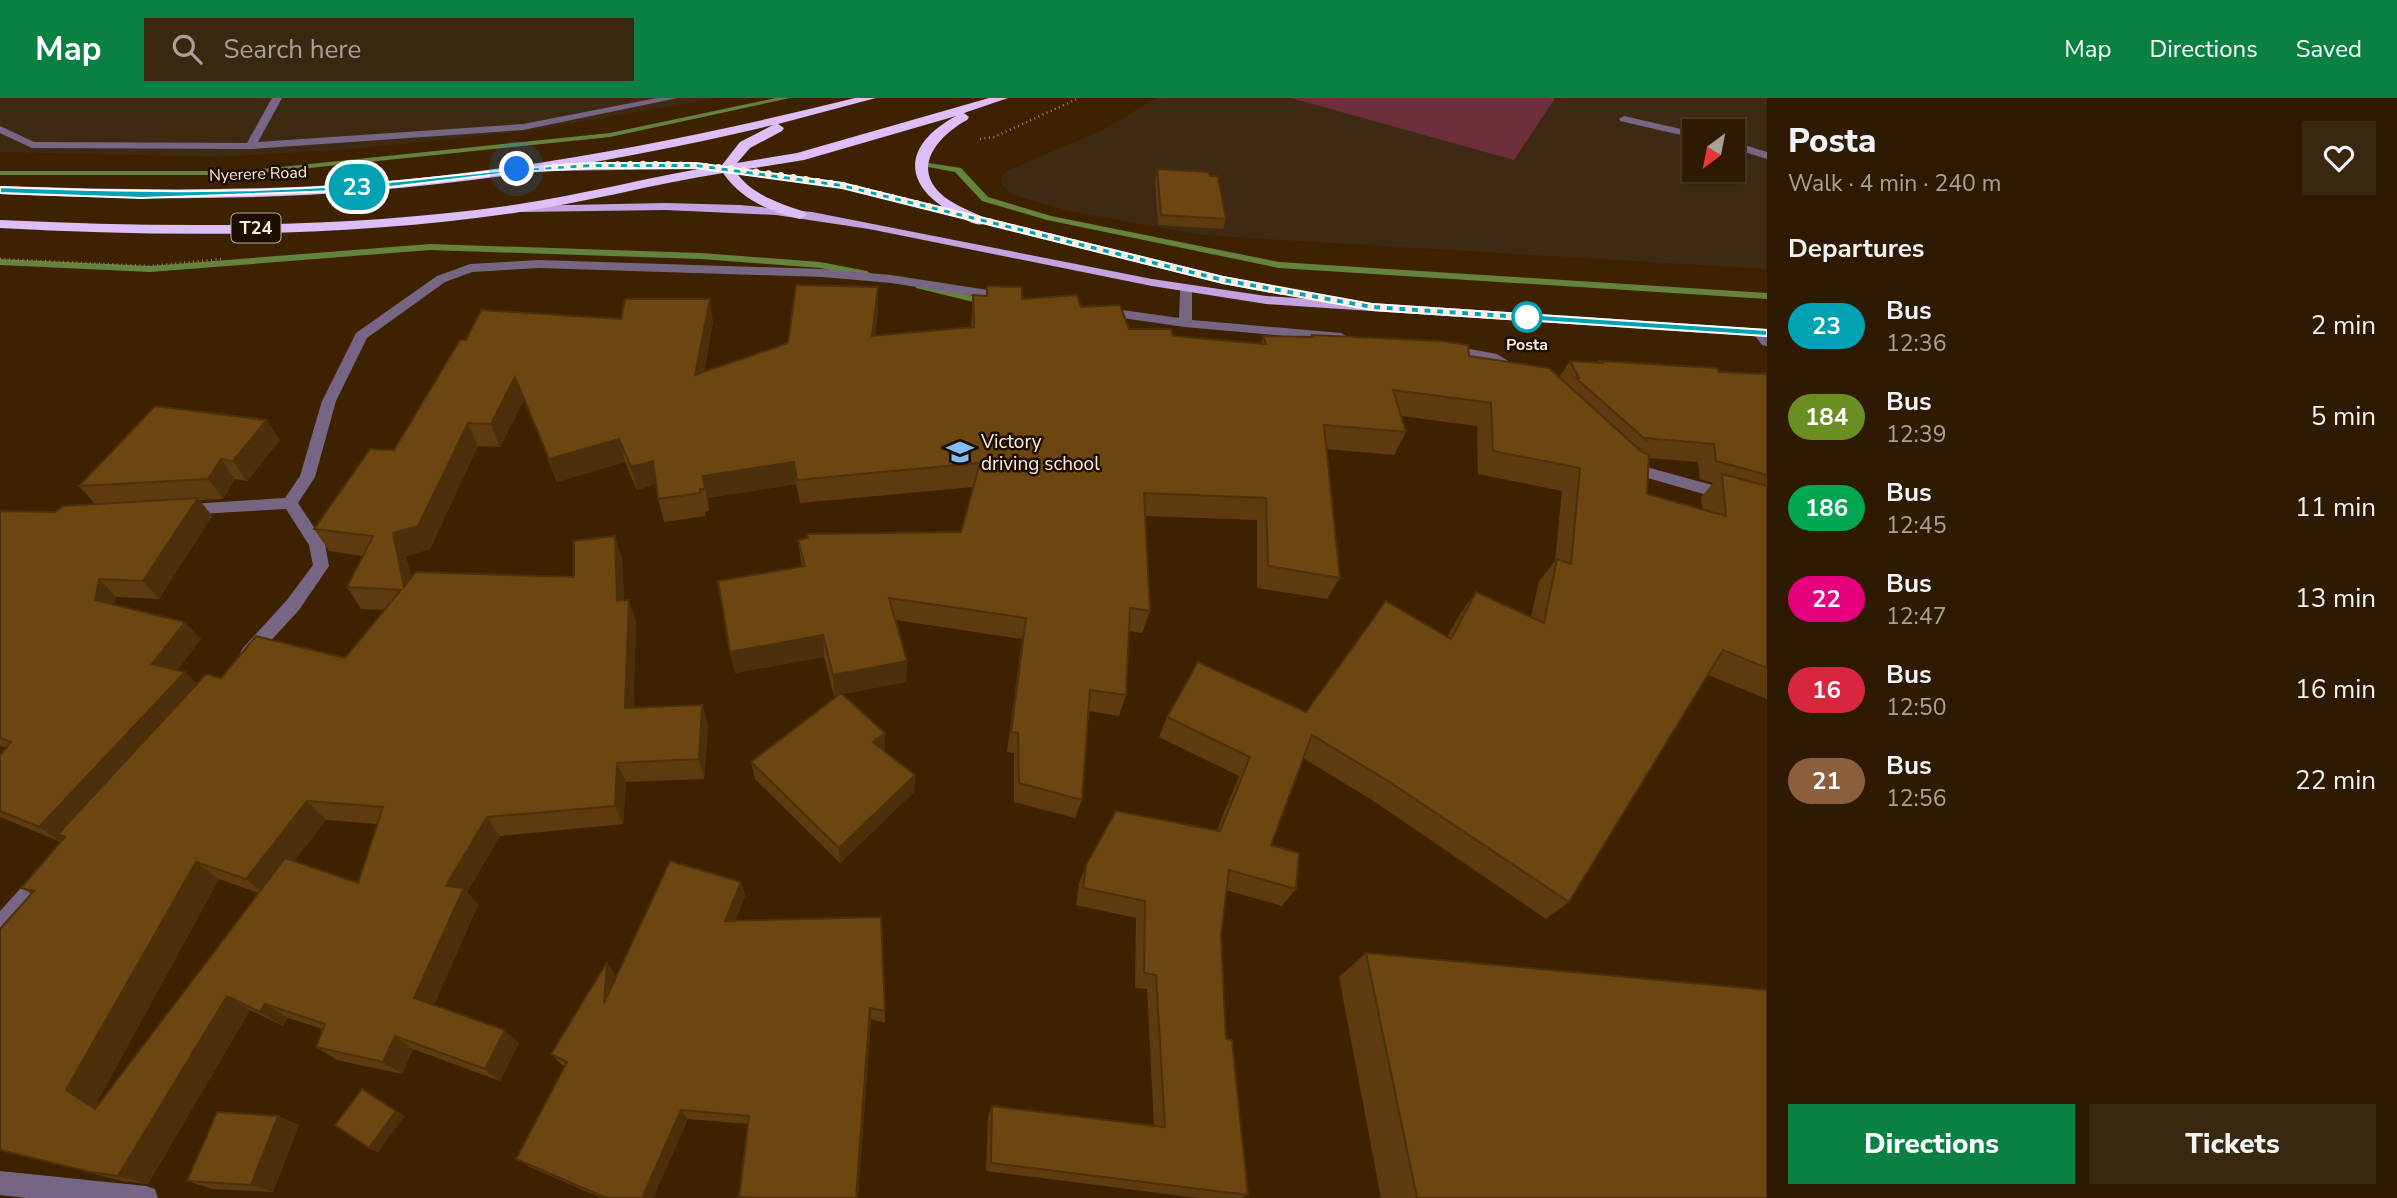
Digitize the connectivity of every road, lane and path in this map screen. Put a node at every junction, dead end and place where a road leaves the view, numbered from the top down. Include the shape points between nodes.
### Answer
1 (276, 98) edge
2 (673, 98) edge
3 (870, 98) edge
4 (1002, 98) edge
5 (828, 109) junction
6 (1624, 119) dead end
7 (0, 129) edge
8 (1682, 132) edge
9 (251, 146) junction
10 (1745, 148) edge
11 (1767, 156) edge
12 (726, 168) junction
13 (517, 169) junction
14 (0, 190) edge
15 (510, 209) junction
16 (800, 215) junction
17 (979, 221) junction
18 (0, 223) edge
19 (1186, 291) junction
20 (1024, 299) edge
21 (1372, 307) junction
22 (1091, 309) edge
23 (1185, 323) junction
24 (1765, 336) edge
25 (1360, 339) edge
26 (1428, 345) edge
27 (1525, 376) edge
28 (1621, 461) edge
29 (290, 503) junction
30 (1767, 506) edge
31 (166, 510) edge
32 (237, 666) edge
33 (60, 860) edge
34 (4, 917) edge
35 (0, 1183) edge
36 (146, 1198) edge

1 - 9 street
2 - 9 street via 523,127
3 - 5 highway, T24
4 - 12 highway, T24 via 797,158
4 - 17 highway via 947,124 926,145 920,163 924,182 936,197
5 - 12 highway via 766,132 745,145
5 - 13 highway, T24 via 628,152
6 - 8 street
7 - 9 street via 32,145
10 - 11 street
12 - 13 main road via 593,165
12 - 15 highway, T24
12 - 16 highway via 738,187 764,204
12 - 17 main road via 842,185
13 - 14 highway, Nyerere Road / T24 via 365,187 142,195
15 - 16 main road via 697,207
15 - 18 highway, T24 via 280,228 103,230
16 - 19 main road
17 - 21 main road via 1223,280
19 - 21 main road
19 - 23 street
20 - 29 street via 823,273 539,264 470,268 442,279 361,336 329,401 307,477
21 - 24 main road
22 - 23 street
23 - 25 street
26 - 27 street via 1492,357
28 - 30 street via 1630,470
29 - 31 street
29 - 32 street via 317,544 321,566 293,605
33 - 34 street
35 - 36 street

